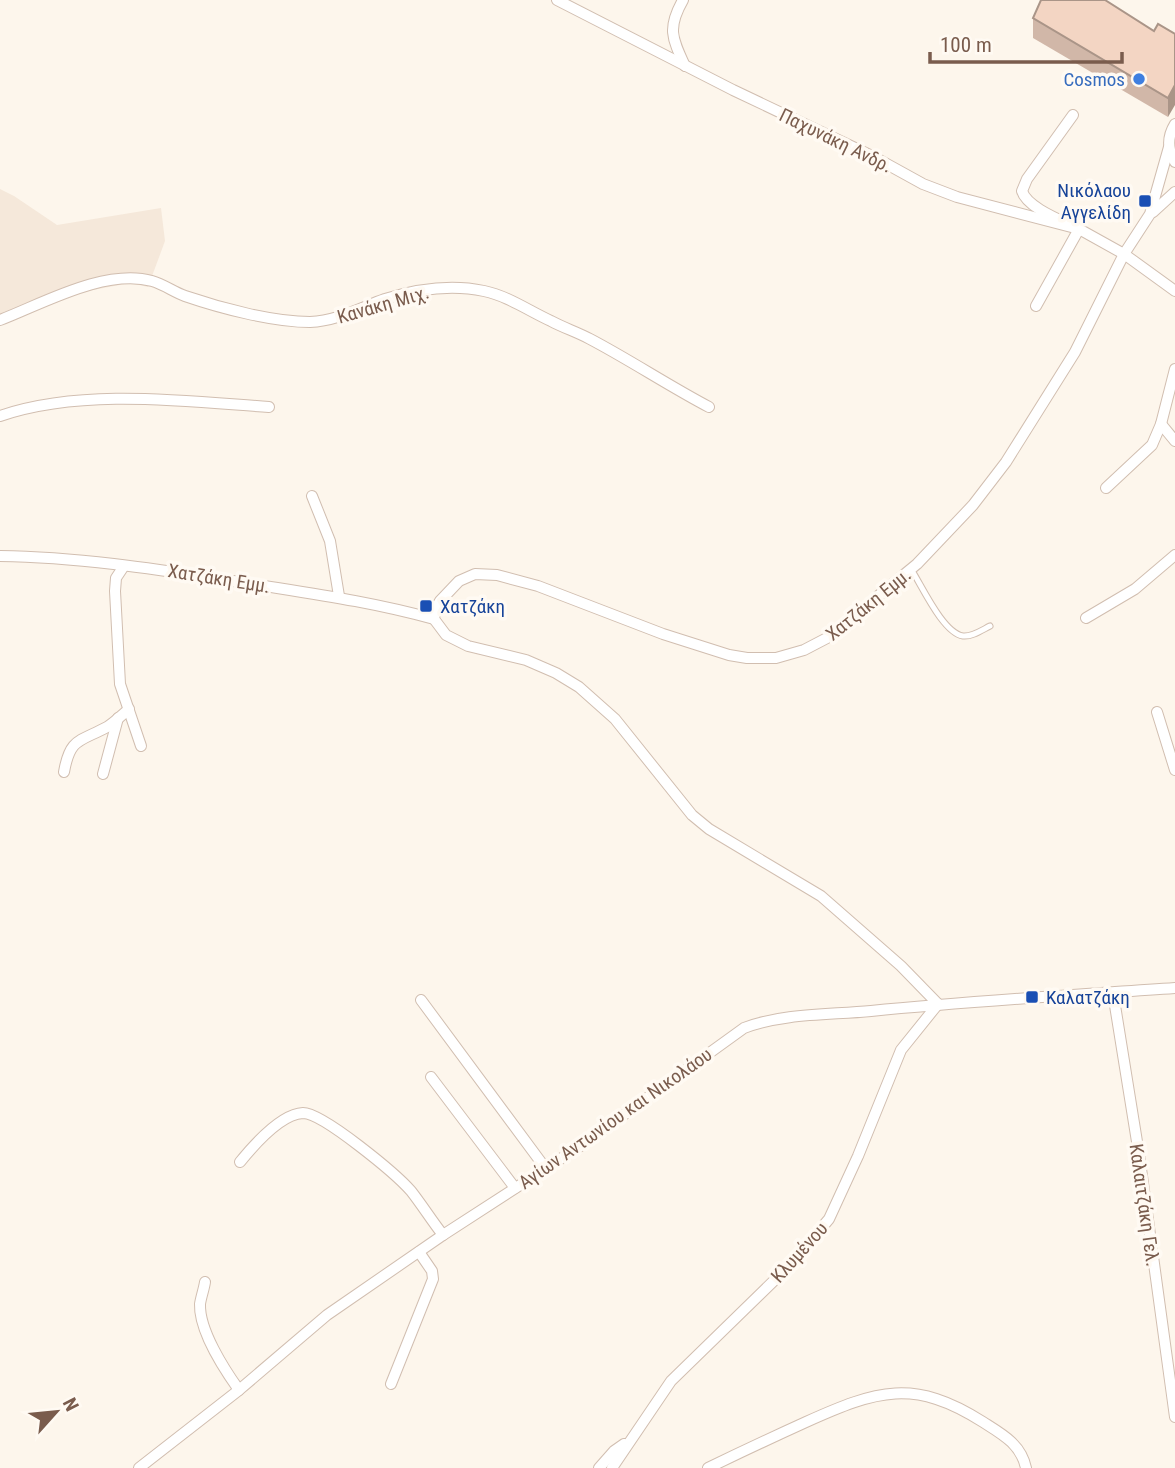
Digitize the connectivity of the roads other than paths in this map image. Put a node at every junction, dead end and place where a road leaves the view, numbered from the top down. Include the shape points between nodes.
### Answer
1 (557, 0) edge
2 (684, 0) edge
3 (685, 66) junction
4 (1073, 115) dead end
5 (1175, 124) edge
6 (1169, 147) junction
7 (1175, 162) edge
8 (1175, 192) edge
9 (1150, 214) junction
10 (1079, 229) junction
11 (1124, 254) junction
12 (1175, 291) edge
13 (1036, 306) dead end
14 (0, 320) edge
15 (1175, 369) edge
16 (270, 407) dead end
17 (709, 407) dead end
18 (0, 416) edge
19 (1161, 424) junction
20 (1175, 441) edge
21 (1106, 488) dead end
22 (312, 496) dead end
23 (1175, 555) edge
24 (0, 556) edge
25 (124, 566) junction
26 (911, 569) junction
27 (340, 596) junction
28 (1086, 618) dead end
29 (434, 619) junction
30 (990, 626) dead end
31 (129, 709) junction
32 (1157, 712) dead end
33 (118, 718) junction
34 (141, 746) dead end
35 (1175, 770) edge
36 (64, 772) dead end
37 (103, 774) dead end
38 (1175, 988) edge
39 (1113, 993) junction
40 (421, 1000) dead end
41 (937, 1004) junction
42 (431, 1077) dead end
43 (240, 1162) dead end
44 (545, 1169) junction
45 (515, 1188) junction
46 (443, 1235) junction
47 (419, 1252) junction
48 (205, 1282) dead end
49 (391, 1384) dead end
50 (239, 1390) junction
51 (1175, 1417) edge
52 (629, 1441) junction
53 (139, 1468) edge
54 (599, 1468) edge
55 (612, 1468) edge
56 (708, 1468) edge
57 (1026, 1468) edge

1 - 3 street, Παχυνάκη Ανδρ.
2 - 3 street via 672,28
3 - 10 street, Παχυνάκη Ανδρ. via 932,188
4 - 10 street via 1022,191 1033,206
5 - 6 street
6 - 7 street
6 - 9 street
8 - 9 street
9 - 11 street, Χατζάκη Εμμ.
10 - 11 street, Παχυνάκη Ανδρ.
10 - 13 street
11 - 12 street, Παχυνάκη Ανδρ.
11 - 26 street, Χατζάκη Εμμ. via 1075,352 1023,436 973,505
14 - 17 street, Κανάκη Μιχ. via 68,291 126,279 152,281 236,311 310,322 334,319 433,288 466,288 514,301
15 - 19 street
16 - 18 street via 113,399 36,405
19 - 20 street
19 - 21 street via 1146,452
22 - 27 street via 332,550
23 - 28 street via 1135,589
24 - 25 street, Χατζάκη Εμμ.
25 - 27 street, Χατζάκη Εμμ.
25 - 31 street via 114,591 120,684
26 - 29 street, Χατζάκη Εμμ. via 827,638 776,658 729,655 497,575 459,581 440,601
26 - 30 lane via 951,629 969,636
27 - 29 street, Χατζάκη Εμμ.
29 - 41 street, Χατζάκη Εμμ. via 446,635 468,646 526,660 579,687 615,719 692,815 821,896
31 - 33 street
31 - 34 street
32 - 35 street
33 - 36 street via 77,742 70,749
33 - 37 street
38 - 39 street, Αγίων Αντωνίου και Νικολάου
39 - 41 street, Αγίων Αντωνίου και Νικολάου
39 - 51 street, Καλαιτζάκη Γελ.
40 - 44 street
41 - 44 street, Αγίων Αντωνίου και Νικολάου via 759,1022 744,1028
41 - 52 street, Κλυμένου via 901,1050 830,1219 789,1266 671,1381
42 - 45 street
43 - 46 street via 290,1116 316,1115 389,1170
44 - 45 street, Αγίων Αντωνίου και Νικολάου
45 - 46 street, Αγίων Αντωνίου και Νικολάου
46 - 47 street, Αγίων Αντωνίου και Νικολάου
47 - 49 street via 433,1279
47 - 50 street, Αγίων Αντωνίου και Νικολάου via 327,1315
48 - 50 street via 200,1305 205,1326 221,1366
50 - 53 street, Αγίων Αντωνίου και Νικολάου
52 - 54 street
52 - 55 street, Κλυμένου
56 - 57 street via 846,1405 895,1393 950,1403 973,1416 1008,1437

